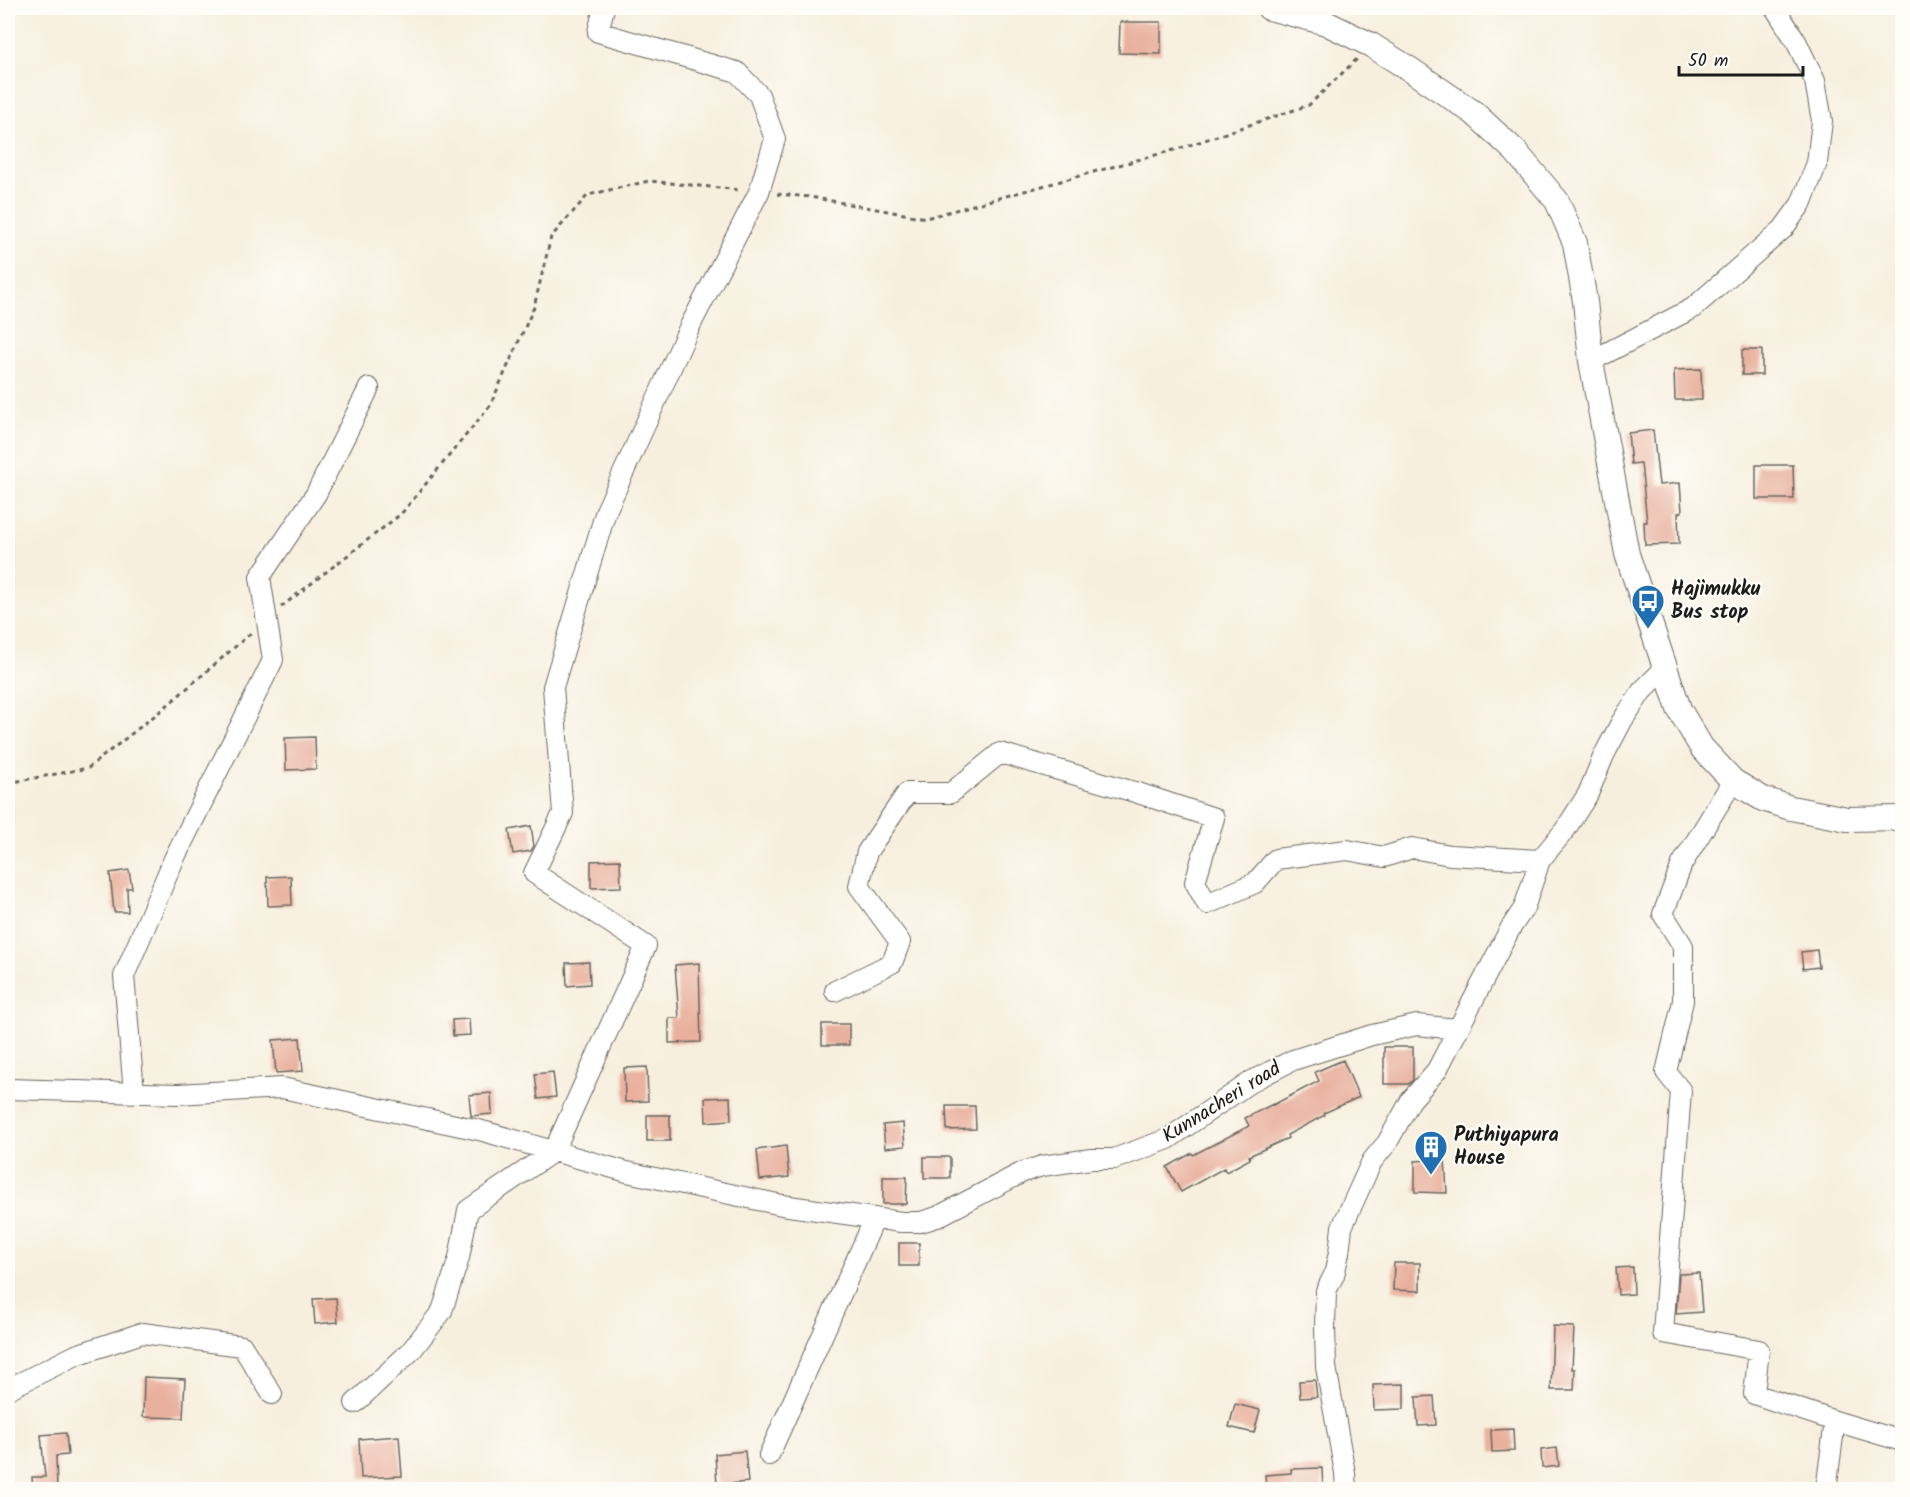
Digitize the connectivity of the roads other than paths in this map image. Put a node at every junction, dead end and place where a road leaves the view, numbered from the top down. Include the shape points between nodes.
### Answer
1 (604, 8) edge
2 (1269, 8) edge
3 (1775, 8) edge
4 (1591, 361) junction
5 (369, 388) dead end
6 (1665, 668) junction
7 (1733, 781) junction
8 (1902, 818) edge
9 (1540, 860) junction
10 (835, 991) dead end
11 (1457, 1029) junction
12 (8, 1089) edge
13 (134, 1092) junction
14 (554, 1152) junction
15 (875, 1218) junction
16 (8, 1389) edge
17 (272, 1394) dead end
18 (355, 1403) dead end
19 (1834, 1421) junction
20 (1902, 1441) edge
21 (770, 1455) dead end
22 (1346, 1490) edge
23 (1826, 1490) edge

1 - 14 street via 598,32 737,72 759,95 775,139 759,192 689,328 606,511 553,687 563,813 534,873 646,946
2 - 4 main road via 1326,23 1371,45 1474,113 1515,151 1557,201 1575,243
3 - 4 street via 1815,81 1822,121 1817,163 1801,204 1783,229 1693,308
4 - 6 main road via 1627,554
5 - 13 street via 316,494 260,577 273,660 174,859 124,976
6 - 7 main road via 1679,709 1702,748
6 - 9 street via 1642,691 1627,714 1604,754 1588,794
7 - 8 main road via 1763,799 1791,808 1847,819
7 - 19 street via 1682,864 1663,914 1683,946 1683,1001 1666,1072 1681,1091 1663,1333 1760,1350 1754,1394
9 - 10 street via 1450,855 1412,848 1384,857 1347,850 1276,859 1256,883 1207,904 1195,882 1214,818 1000,753 951,793 907,793 867,852 859,885 900,942 892,963
9 - 11 street via 1524,908
11 - 15 street, Kunnacheri road via 1417,1025 1293,1060 1252,1081 1168,1139 1128,1155 1023,1172 921,1222
11 - 22 street via 1437,1070 1411,1100 1372,1161 1342,1227 1334,1275 1326,1291 1326,1367
12 - 13 street, Kunnacheri road
13 - 14 street, Kunnacheri road via 178,1094 282,1088 479,1130
14 - 15 street, Kunnacheri road via 782,1205
14 - 18 street via 468,1210 459,1258 442,1311 411,1351
15 - 21 street
16 - 17 street via 76,1355 142,1333 242,1346
19 - 20 street
19 - 23 street

